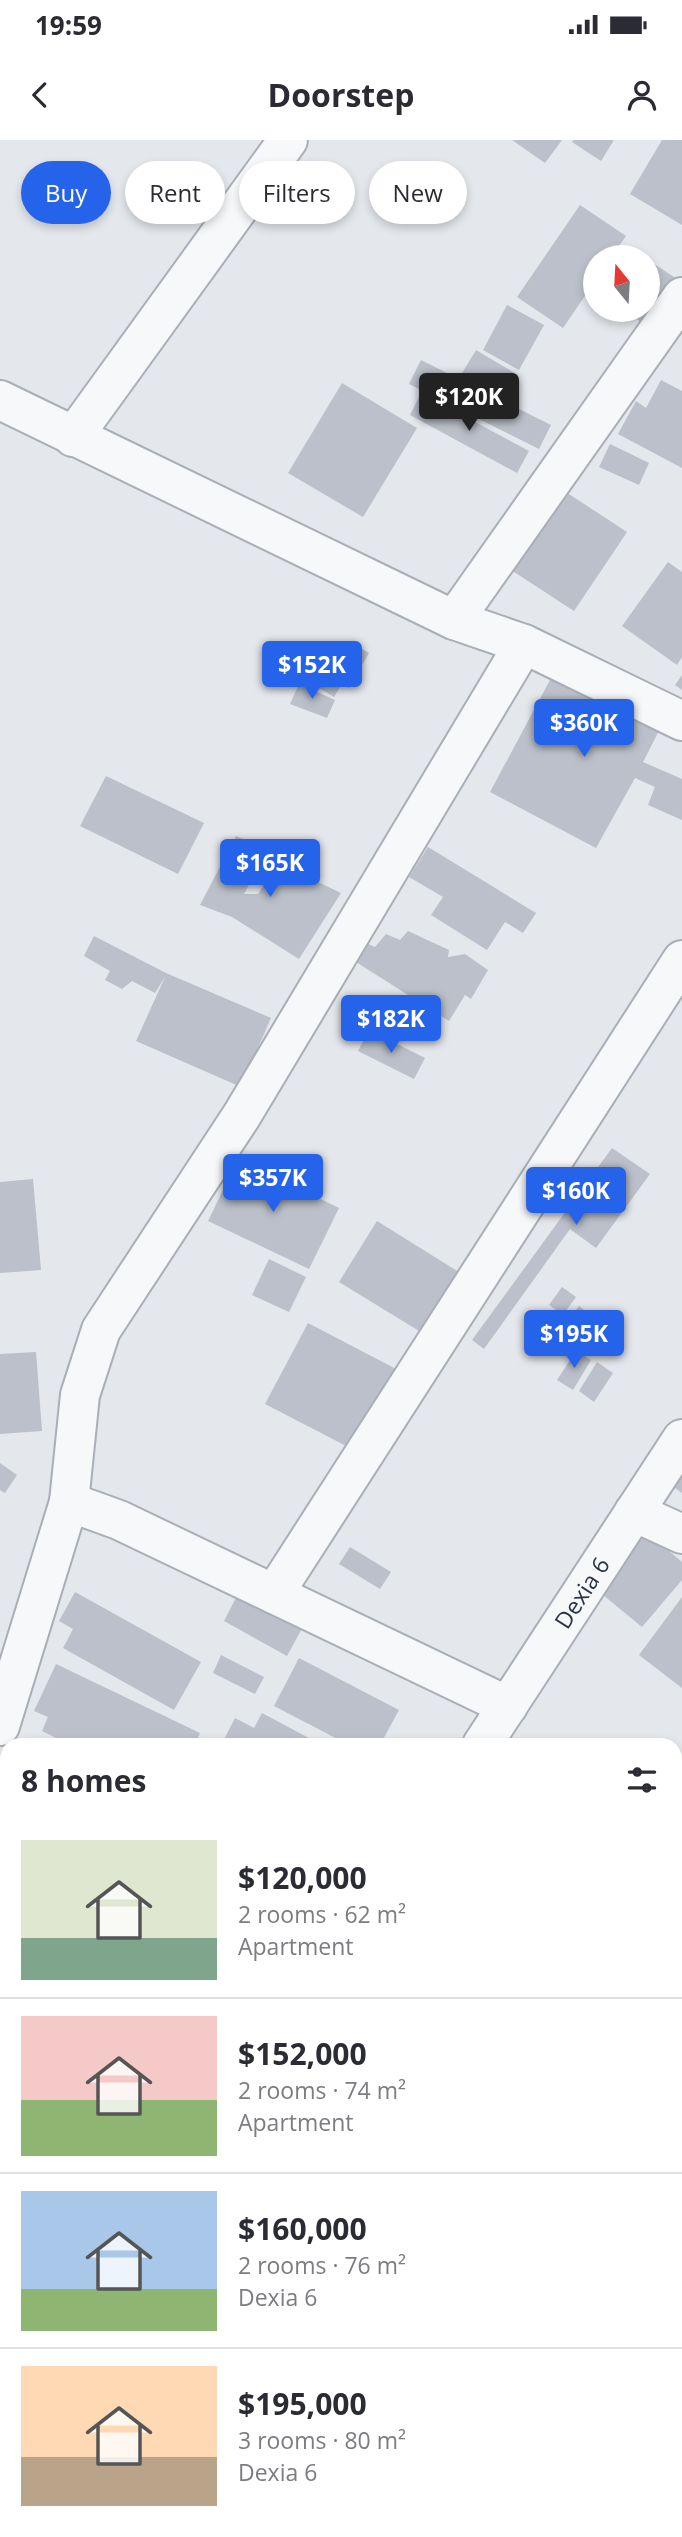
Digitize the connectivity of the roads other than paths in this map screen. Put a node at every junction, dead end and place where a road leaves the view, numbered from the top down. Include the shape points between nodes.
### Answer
1 (288, 140) edge
2 (682, 297) edge
3 (0, 400) edge
4 (73, 437) junction
5 (454, 620) junction
6 (524, 644) junction
7 (682, 721) edge
8 (682, 960) edge
9 (682, 1439) edge
10 (69, 1502) junction
11 (634, 1512) junction
12 (682, 1534) edge
13 (274, 1594) junction
14 (508, 1706) junction
15 (0, 1726) edge
16 (487, 1738) edge

1 - 4 street
2 - 5 street
3 - 4 street
4 - 5 street
5 - 6 street
6 - 7 street
6 - 10 street via 242,1115 101,1330 80,1395
8 - 13 street
9 - 11 street, Dexia 6
10 - 13 street via 119,1520
10 - 15 street
11 - 12 street
11 - 14 street, Dexia 6
13 - 14 street
14 - 16 street, Dexia 6

